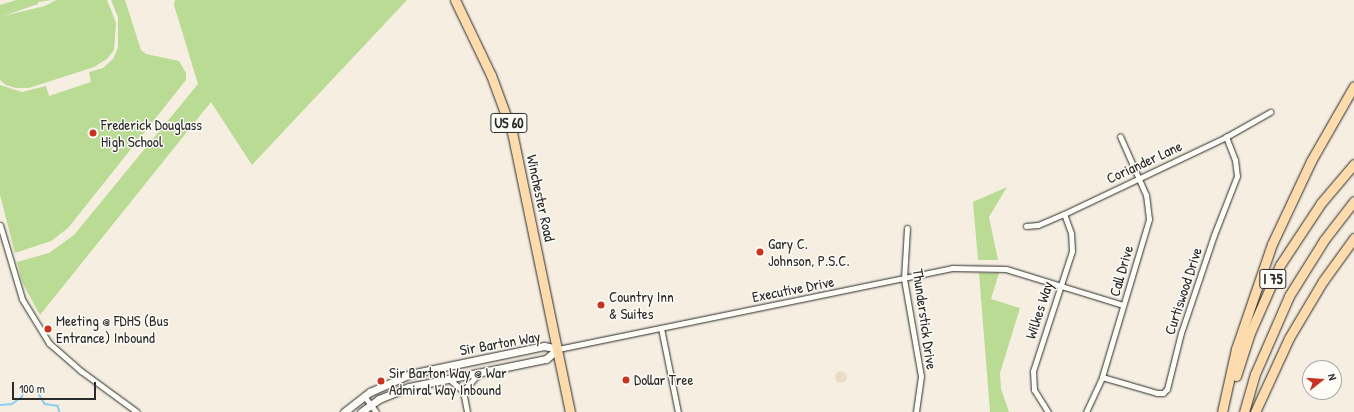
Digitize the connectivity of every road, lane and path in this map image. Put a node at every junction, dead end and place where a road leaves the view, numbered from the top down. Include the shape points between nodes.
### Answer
1 (455, 0) edge
2 (1354, 86) edge
3 (1270, 112) dead end
4 (1120, 136) dead end
5 (1226, 137) junction
6 (1354, 164) edge
7 (1138, 178) junction
8 (1354, 201) edge
9 (1064, 214) junction
10 (0, 225) edge
11 (1026, 226) dead end
12 (907, 228) dead end
13 (1354, 238) edge
14 (904, 279) junction
15 (1060, 286) junction
16 (1123, 305) junction
17 (661, 328) junction
18 (558, 349) junction
19 (481, 371) junction
20 (1102, 377) junction
21 (448, 378) junction
22 (463, 391) junction
23 (364, 396) junction
24 (371, 405) junction
25 (137, 412) edge
26 (344, 412) edge
27 (361, 412) edge
28 (376, 412) edge
29 (467, 412) edge
30 (570, 412) edge
31 (678, 412) edge
32 (916, 412) edge
33 (1048, 412) edge
34 (1086, 412) edge
35 (1222, 412) edge
36 (1225, 412) edge
37 (1244, 412) edge
38 (1255, 412) edge

1 - 18 highway, Winchester Road / US 60 via 491,76 512,132
2 - 35 highway via 1311,161 1272,244 1245,320
3 - 5 street, Coriander Lane
4 - 7 street, Call Drive
5 - 7 street, Coriander Lane
5 - 20 street, Curtiswood Drive via 1235,160 1237,176 1181,333 1167,389 1163,393 1156,393
6 - 36 highway, I 75 via 1321,202 1280,265 1250,333
7 - 9 street, Coriander Lane
7 - 16 street, Call Drive via 1149,206 1149,219
8 - 37 highway, I 75 via 1324,240 1288,296 1255,374
9 - 11 street, Coriander Lane via 1038,225
9 - 15 street, Wilkes Way via 1072,243
10 - 25 street via 20,294 49,343 81,371
12 - 14 street, Thunderstick Drive
13 - 38 highway via 1323,281 1289,338
14 - 15 street, Executive Drive via 952,268 992,268 1020,272
14 - 17 street, Executive Drive
14 - 32 street, Thunderstick Drive via 920,358 920,396
15 - 16 street, Executive Drive
15 - 33 street, Wilkes Way via 1033,371 1034,390
16 - 20 street, Call Drive
17 - 18 street, Executive Drive
17 - 31 street
18 - 19 main road, Sir Barton Way via 546,359
18 - 23 main road, Sir Barton Way via 544,346 427,369 391,380
18 - 30 highway, Winchester Road / US 60
19 - 21 main road, Sir Barton Way
19 - 22 street
20 - 34 street, Call Drive
21 - 22 street
21 - 24 main road, Sir Barton Way via 409,387
22 - 29 street
23 - 24 street
23 - 26 main road, Sir Barton Way
24 - 27 main road, Sir Barton Way
24 - 28 street

